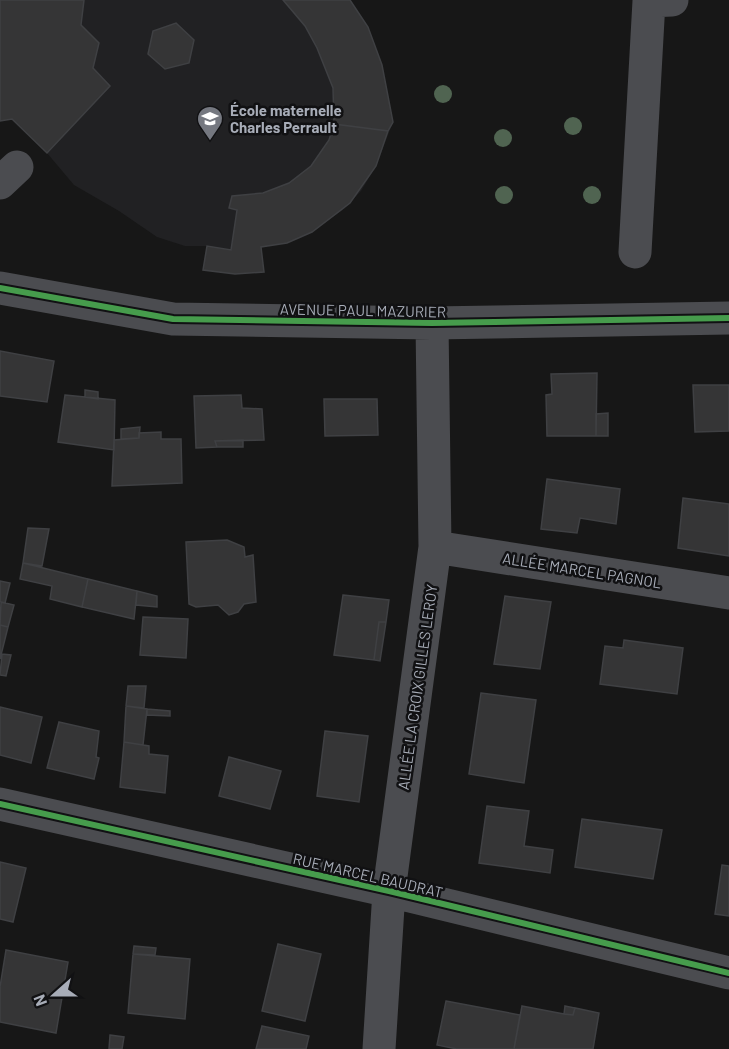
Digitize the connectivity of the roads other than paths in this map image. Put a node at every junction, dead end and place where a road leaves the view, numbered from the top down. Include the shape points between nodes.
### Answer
1 (672, 0) edge
2 (635, 252) dead end
3 (0, 288) edge
4 (729, 318) edge
5 (432, 324) junction
6 (435, 548) junction
7 (729, 593) edge
8 (0, 804) edge
9 (390, 891) junction
10 (729, 973) edge
11 (379, 1049) edge

1 - 2 street via 649,1
3 - 5 street, AVENUE PAUL MAZURIER via 173,319
4 - 5 street, AVENUE PAUL MAZURIER
5 - 6 street, ALLÉE LA CROIX GILLES LEROY
6 - 7 street, ALLÉE MARCEL PAGNOL
6 - 9 street, ALLÉE LA CROIX GILLES LEROY
8 - 9 street, RUE MARCEL BAUDRAT
9 - 10 street, RUE MARCEL BAUDRAT
9 - 11 street, ALLÉE LA CROIX GILLES LEROY

